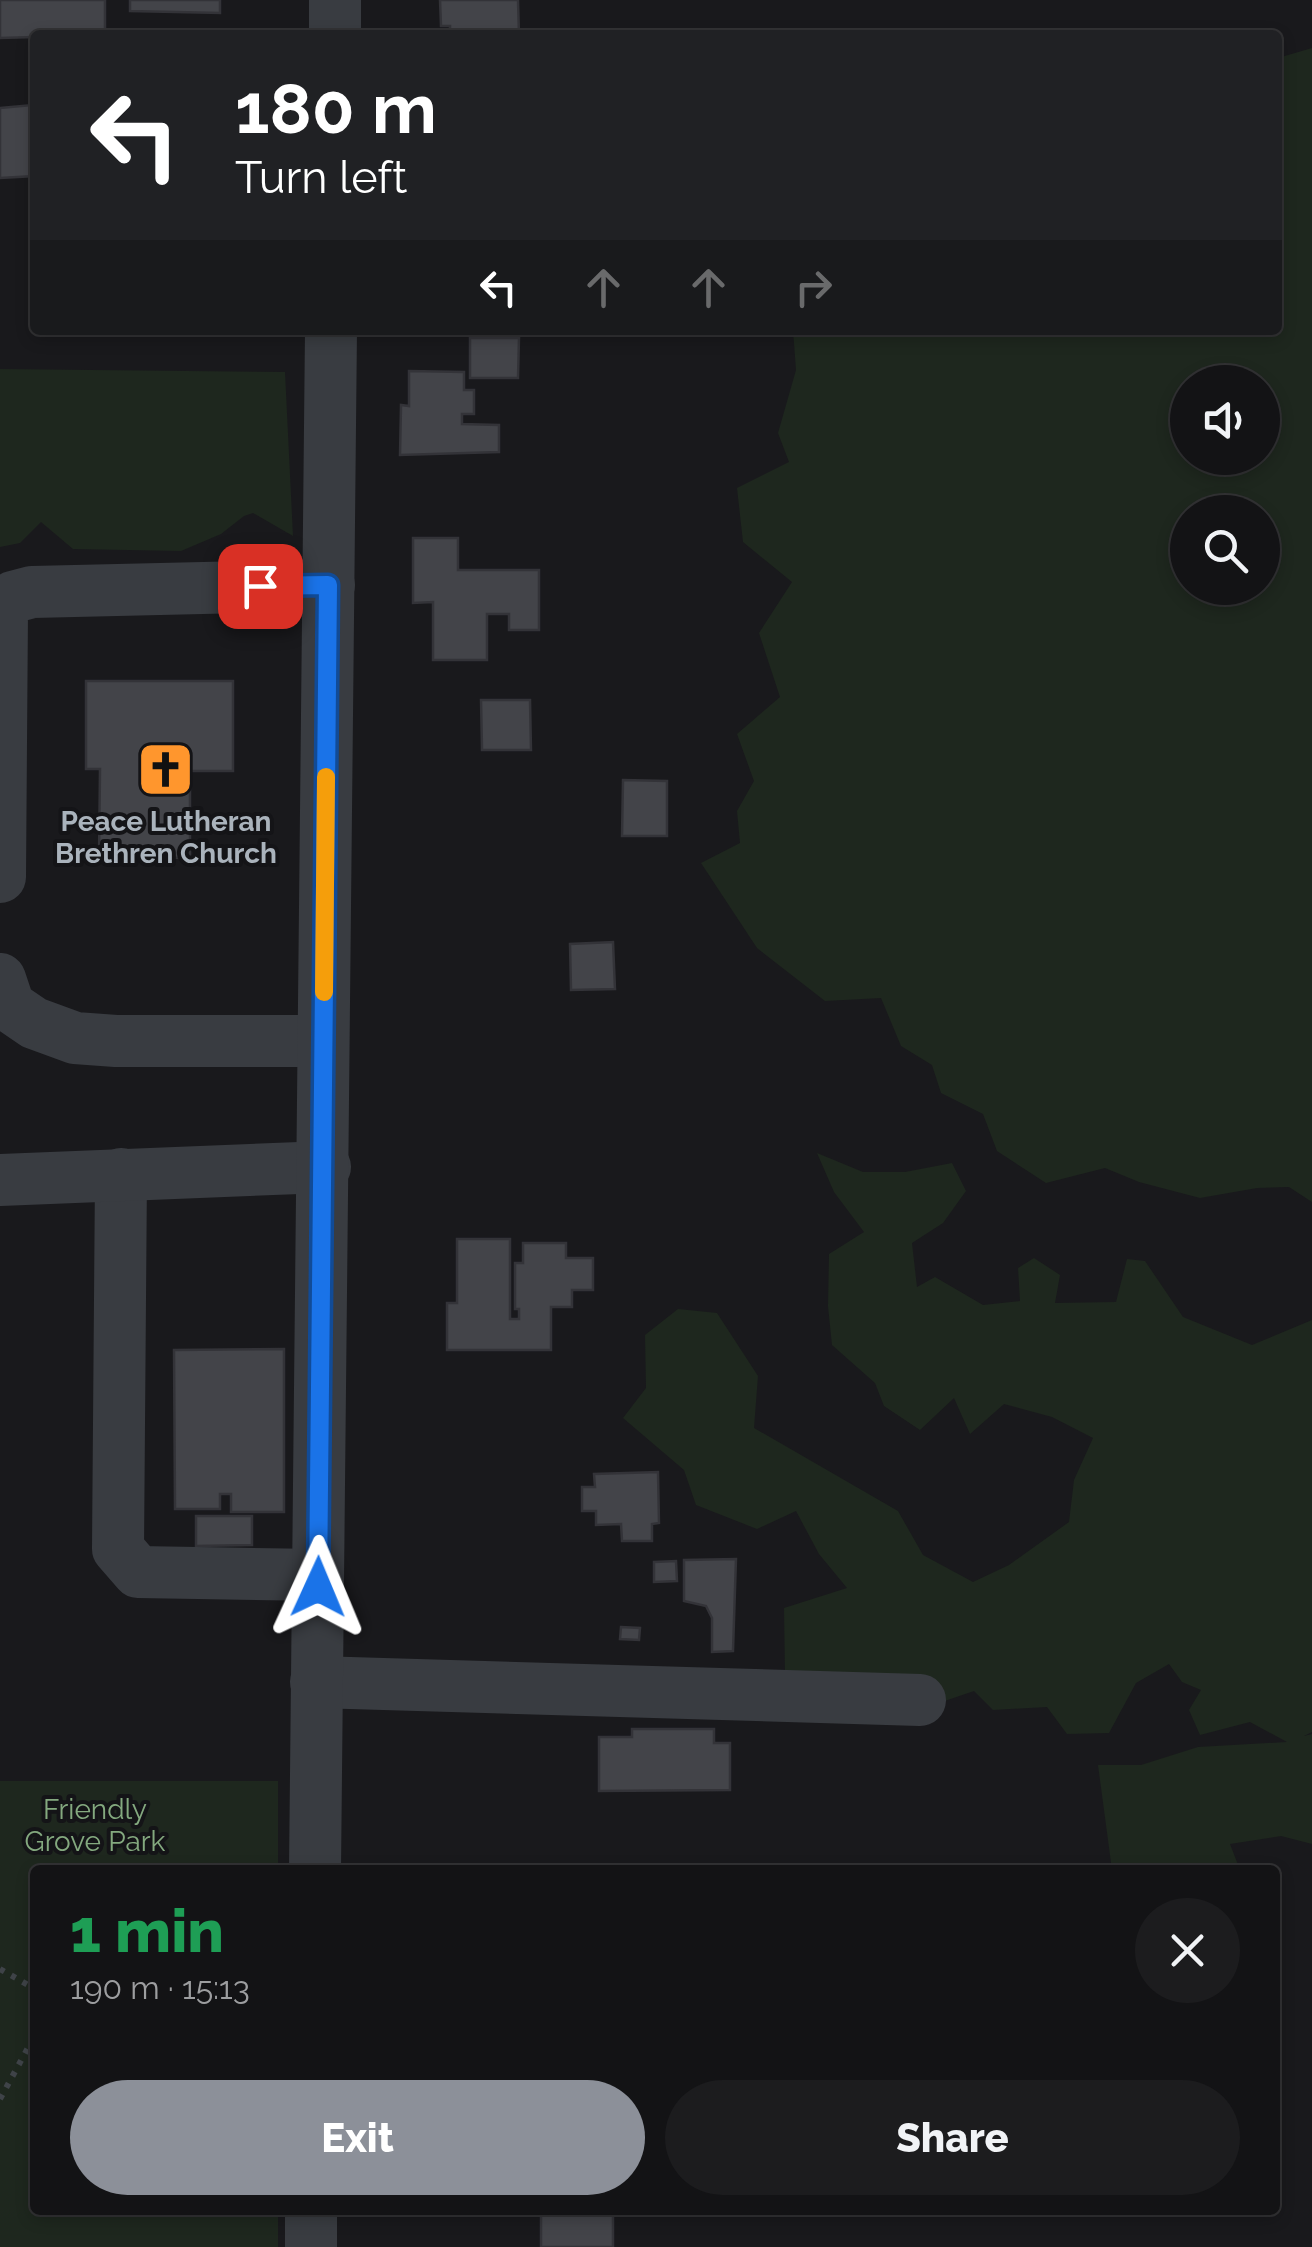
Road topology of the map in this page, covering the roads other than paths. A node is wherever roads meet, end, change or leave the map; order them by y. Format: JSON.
{"nodes":[{"id":1,"x":335,"y":0,"type":"edge"},
{"id":2,"x":335,"y":30,"type":"edge"},
{"id":3,"x":331,"y":335,"type":"edge"},
{"id":4,"x":328,"y":585,"type":"junction"},
{"id":5,"x":0,"y":877,"type":"edge"},
{"id":6,"x":0,"y":980,"type":"edge"},
{"id":7,"x":323,"y":1041,"type":"junction"},
{"id":8,"x":324,"y":1167,"type":"junction"},
{"id":9,"x":121,"y":1174,"type":"junction"},
{"id":10,"x":0,"y":1180,"type":"edge"},
{"id":11,"x":318,"y":1575,"type":"junction"},
{"id":12,"x":316,"y":1682,"type":"junction"},
{"id":13,"x":920,"y":1700,"type":"dead end"},
{"id":14,"x":315,"y":1865,"type":"edge"},
{"id":15,"x":311,"y":2215,"type":"edge"},
{"id":16,"x":312,"y":2247,"type":"edge"}],
"edges":[{"from":1,"to":2,"type":"street"},
{"from":3,"to":4,"type":"street"},
{"from":4,"to":5,"type":"street"},
{"from":4,"to":7,"type":"street"},
{"from":6,"to":7,"type":"street"},
{"from":7,"to":8,"type":"street"},
{"from":8,"to":9,"type":"street"},
{"from":8,"to":11,"type":"street"},
{"from":9,"to":10,"type":"street"},
{"from":9,"to":11,"type":"street"},
{"from":11,"to":12,"type":"street"},
{"from":12,"to":13,"type":"street"},
{"from":12,"to":14,"type":"street"},
{"from":15,"to":16,"type":"street"}]}
